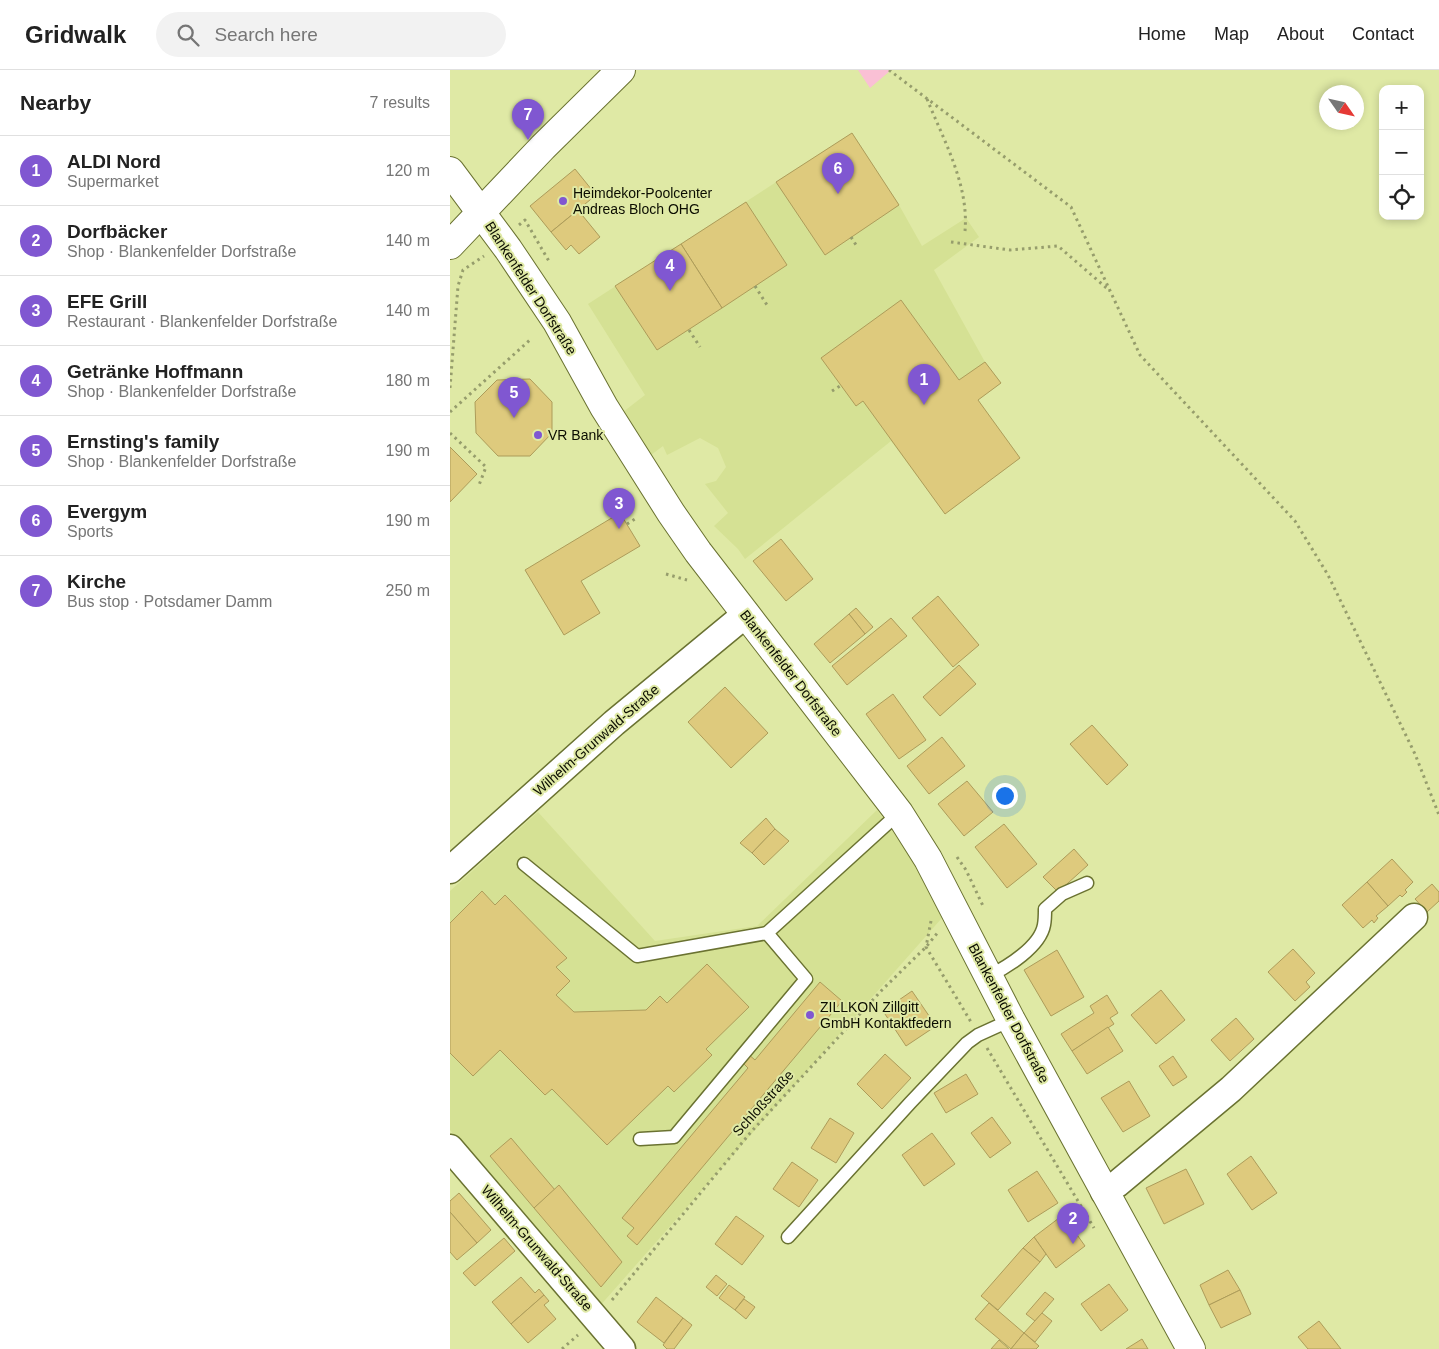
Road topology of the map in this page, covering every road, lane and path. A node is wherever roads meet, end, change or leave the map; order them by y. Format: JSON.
{"nodes":[{"id":1,"x":621,"y":70,"type":"edge"},
{"id":2,"x":889,"y":70,"type":"edge"},
{"id":3,"x":927,"y":98,"type":"junction"},
{"id":4,"x":450,"y":171,"type":"edge"},
{"id":5,"x":482,"y":213,"type":"junction"},
{"id":6,"x":965,"y":231,"type":"dead end"},
{"id":7,"x":851,"y":237,"type":"dead end"},
{"id":8,"x":951,"y":242,"type":"dead end"},
{"id":9,"x":450,"y":246,"type":"edge"},
{"id":10,"x":858,"y":248,"type":"dead end"},
{"id":11,"x":463,"y":270,"type":"dead end"},
{"id":12,"x":755,"y":286,"type":"dead end"},
{"id":13,"x":1112,"y":292,"type":"junction"},
{"id":14,"x":767,"y":305,"type":"dead end"},
{"id":15,"x":689,"y":330,"type":"dead end"},
{"id":16,"x":531,"y":339,"type":"dead end"},
{"id":17,"x":700,"y":347,"type":"dead end"},
{"id":18,"x":840,"y":386,"type":"dead end"},
{"id":19,"x":450,"y":388,"type":"edge"},
{"id":20,"x":832,"y":391,"type":"dead end"},
{"id":21,"x":450,"y":412,"type":"edge"},
{"id":22,"x":450,"y":433,"type":"edge"},
{"id":23,"x":480,"y":486,"type":"dead end"},
{"id":24,"x":635,"y":519,"type":"dead end"},
{"id":25,"x":627,"y":524,"type":"dead end"},
{"id":26,"x":666,"y":574,"type":"dead end"},
{"id":27,"x":695,"y":583,"type":"dead end"},
{"id":28,"x":746,"y":614,"type":"junction"},
{"id":29,"x":898,"y":813,"type":"junction"},
{"id":30,"x":1439,"y":816,"type":"edge"},
{"id":31,"x":524,"y":864,"type":"dead end"},
{"id":32,"x":450,"y":870,"type":"edge"},
{"id":33,"x":1087,"y":883,"type":"dead end"},
{"id":34,"x":944,"y":915,"type":"junction"},
{"id":35,"x":1414,"y":917,"type":"dead end"},
{"id":36,"x":766,"y":933,"type":"junction"},
{"id":37,"x":926,"y":947,"type":"junction"},
{"id":38,"x":989,"y":976,"type":"junction"},
{"id":39,"x":1011,"y":1020,"type":"junction"},
{"id":40,"x":978,"y":1034,"type":"junction"},
{"id":41,"x":640,"y":1139,"type":"dead end"},
{"id":42,"x":450,"y":1148,"type":"edge"},
{"id":43,"x":1104,"y":1192,"type":"junction"},
{"id":44,"x":1096,"y":1232,"type":"dead end"},
{"id":45,"x":788,"y":1237,"type":"dead end"},
{"id":46,"x":597,"y":1318,"type":"junction"},
{"id":47,"x":622,"y":1349,"type":"edge"},
{"id":48,"x":1191,"y":1349,"type":"edge"}],
"edges":[{"from":1,"to":5,"type":"main road"},
{"from":2,"to":3,"type":"path"},
{"from":3,"to":6,"type":"path"},
{"from":3,"to":13,"type":"path"},
{"from":4,"to":5,"type":"main road","name":"Blankenfelder Dorfstraße"},
{"from":5,"to":9,"type":"main road"},
{"from":5,"to":28,"type":"main road","name":"Blankenfelder Dorfstraße"},
{"from":7,"to":10,"type":"path"},
{"from":8,"to":13,"type":"path"},
{"from":11,"to":19,"type":"path"},
{"from":12,"to":14,"type":"path"},
{"from":13,"to":30,"type":"path"},
{"from":15,"to":17,"type":"path"},
{"from":16,"to":21,"type":"path"},
{"from":18,"to":20,"type":"path"},
{"from":22,"to":23,"type":"path"},
{"from":24,"to":25,"type":"path"},
{"from":26,"to":27,"type":"path"},
{"from":28,"to":29,"type":"main road","name":"Blankenfelder Dorfstraße"},
{"from":28,"to":32,"type":"street","name":"Wilhelm-Grunwald-Straße"},
{"from":29,"to":34,"type":"main road","name":"Blankenfelder Dorfstraße"},
{"from":29,"to":36,"type":"lane"},
{"from":31,"to":36,"type":"lane"},
{"from":33,"to":38,"type":"lane"},
{"from":34,"to":37,"type":"path","name":"Schloßstraße"},
{"from":34,"to":37,"type":"path"},
{"from":34,"to":38,"type":"main road","name":"Blankenfelder Dorfstraße"},
{"from":35,"to":43,"type":"street"},
{"from":36,"to":41,"type":"lane"},
{"from":37,"to":40,"type":"path"},
{"from":37,"to":46,"type":"path","name":"Schloßstraße"},
{"from":38,"to":39,"type":"main road","name":"Blankenfelder Dorfstraße"},
{"from":39,"to":40,"type":"lane"},
{"from":39,"to":43,"type":"main road","name":"Blankenfelder Dorfstraße"},
{"from":40,"to":44,"type":"path"},
{"from":40,"to":45,"type":"lane"},
{"from":42,"to":46,"type":"street","name":"Wilhelm-Grunwald-Straße"},
{"from":43,"to":48,"type":"main road","name":"Blankenfelder Dorfstraße"},
{"from":46,"to":47,"type":"street","name":"Wilhelm-Grunwald-Straße"}]}
